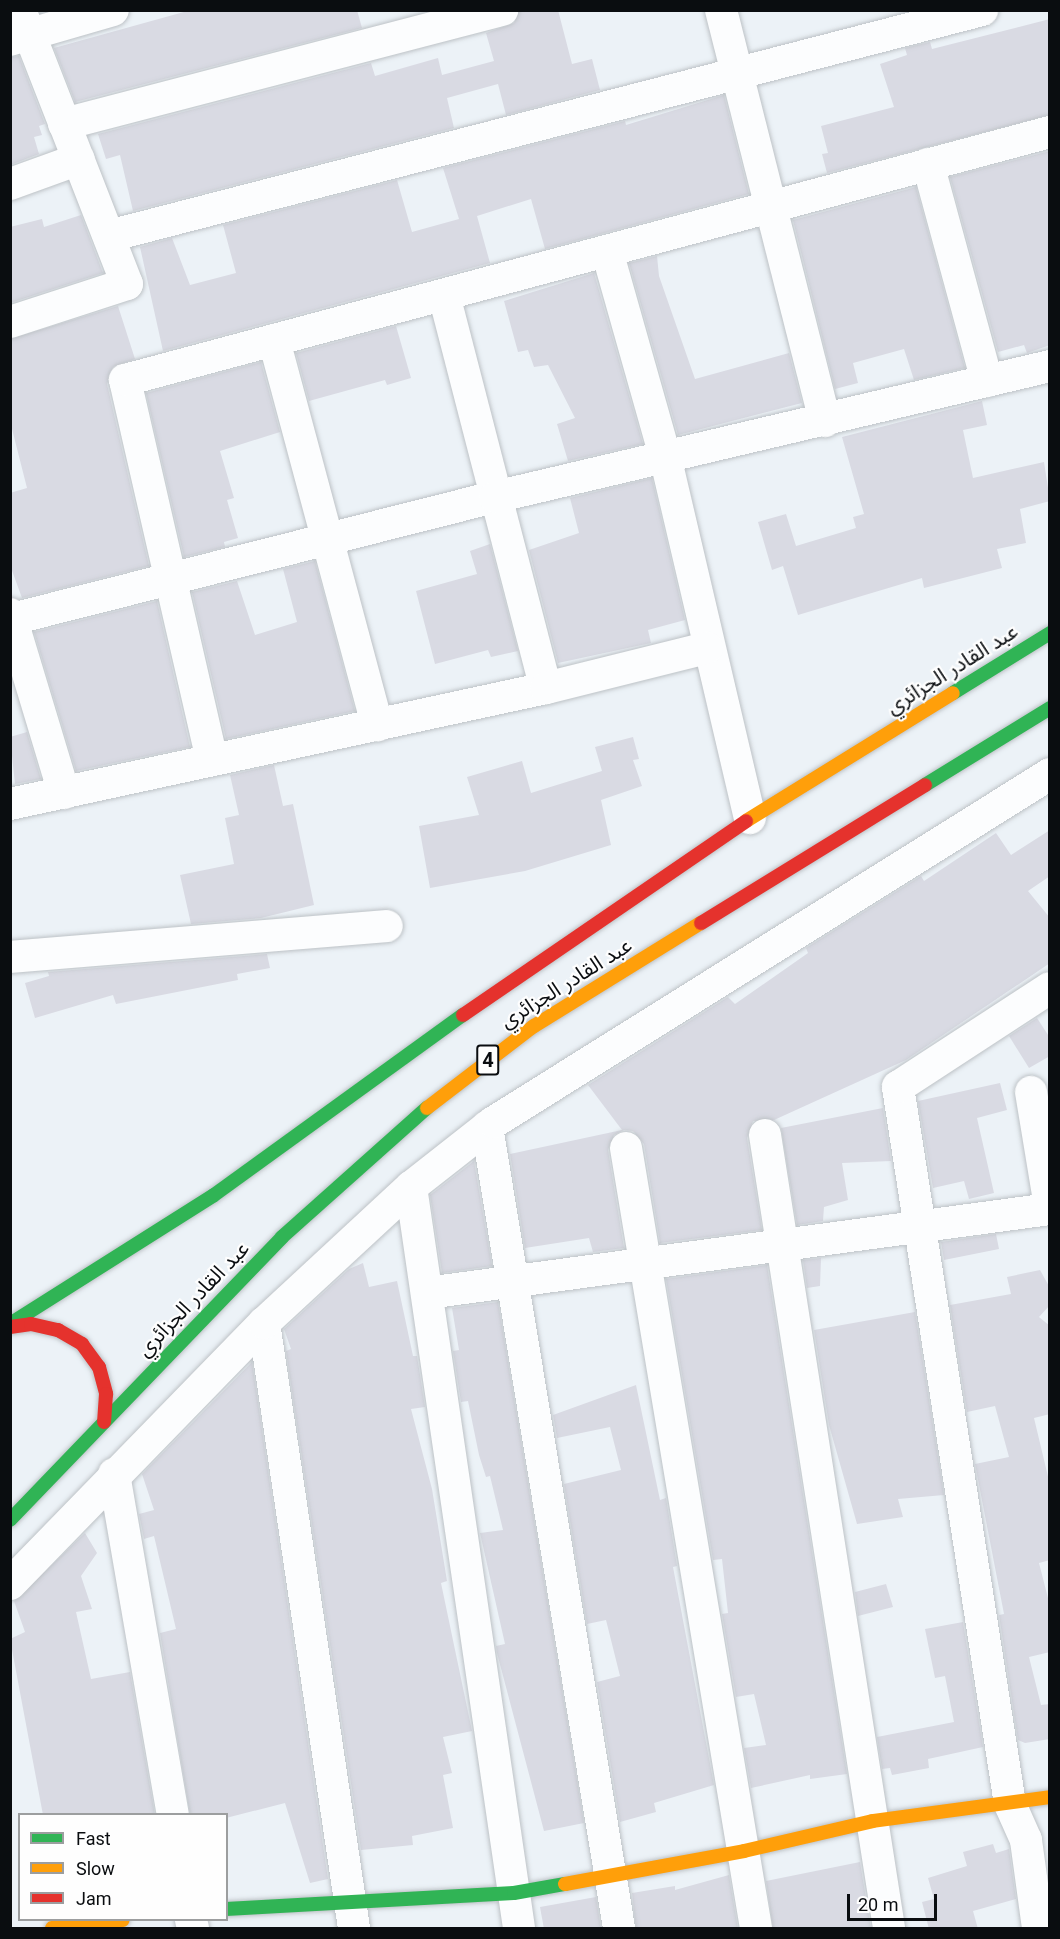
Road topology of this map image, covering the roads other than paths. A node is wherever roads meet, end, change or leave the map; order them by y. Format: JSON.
{"nodes":[{"id":1,"x":113,"y":10,"type":"edge"},
{"id":2,"x":502,"y":10,"type":"edge"},
{"id":3,"x":721,"y":10,"type":"edge"},
{"id":4,"x":982,"y":10,"type":"edge"},
{"id":5,"x":20,"y":28,"type":"edge"},
{"id":6,"x":737,"y":74,"type":"junction"},
{"id":7,"x":64,"y":124,"type":"junction"},
{"id":8,"x":1050,"y":132,"type":"edge"},
{"id":9,"x":79,"y":159,"type":"junction"},
{"id":10,"x":928,"y":165,"type":"junction"},
{"id":11,"x":10,"y":184,"type":"edge"},
{"id":12,"x":771,"y":207,"type":"junction"},
{"id":13,"x":109,"y":236,"type":"junction"},
{"id":14,"x":607,"y":251,"type":"junction"},
{"id":15,"x":444,"y":295,"type":"junction"},
{"id":16,"x":10,"y":322,"type":"edge"},
{"id":17,"x":274,"y":340,"type":"junction"},
{"id":18,"x":1050,"y":366,"type":"edge"},
{"id":19,"x":987,"y":381,"type":"junction"},
{"id":20,"x":825,"y":420,"type":"junction"},
{"id":21,"x":665,"y":456,"type":"junction"},
{"id":22,"x":495,"y":497,"type":"junction"},
{"id":23,"x":329,"y":542,"type":"junction"},
{"id":24,"x":170,"y":580,"type":"junction"},
{"id":25,"x":12,"y":626,"type":"edge"},
{"id":26,"x":1050,"y":633,"type":"edge"},
{"id":27,"x":707,"y":648,"type":"junction"},
{"id":28,"x":546,"y":688,"type":"junction"},
{"id":29,"x":1050,"y":708,"type":"edge"},
{"id":30,"x":377,"y":725,"type":"junction"},
{"id":31,"x":212,"y":760,"type":"junction"},
{"id":32,"x":1050,"y":774,"type":"edge"},
{"id":33,"x":64,"y":793,"type":"junction"},
{"id":34,"x":10,"y":804,"type":"edge"},
{"id":35,"x":750,"y":818,"type":"junction"},
{"id":36,"x":387,"y":926,"type":"dead end"},
{"id":37,"x":10,"y":957,"type":"edge"},
{"id":38,"x":1050,"y":988,"type":"edge"},
{"id":39,"x":1031,"y":1092,"type":"dead end"},
{"id":40,"x":487,"y":1127,"type":"junction"},
{"id":41,"x":765,"y":1135,"type":"dead end"},
{"id":42,"x":626,"y":1148,"type":"dead end"},
{"id":43,"x":411,"y":1187,"type":"junction"},
{"id":44,"x":1050,"y":1208,"type":"edge"},
{"id":45,"x":919,"y":1227,"type":"junction"},
{"id":46,"x":782,"y":1245,"type":"junction"},
{"id":47,"x":645,"y":1264,"type":"junction"},
{"id":48,"x":511,"y":1284,"type":"junction"},
{"id":49,"x":426,"y":1293,"type":"junction"},
{"id":50,"x":264,"y":1323,"type":"junction"},
{"id":51,"x":10,"y":1326,"type":"edge"},
{"id":52,"x":104,"y":1422,"type":"junction"},
{"id":53,"x":114,"y":1474,"type":"junction"},
{"id":54,"x":10,"y":1520,"type":"edge"},
{"id":55,"x":10,"y":1584,"type":"edge"},
{"id":56,"x":1050,"y":1797,"type":"edge"},
{"id":57,"x":1010,"y":1804,"type":"junction"},
{"id":58,"x":173,"y":1813,"type":"edge"},
{"id":59,"x":873,"y":1821,"type":"junction"},
{"id":60,"x":744,"y":1851,"type":"junction"},
{"id":61,"x":612,"y":1877,"type":"junction"},
{"id":62,"x":513,"y":1893,"type":"junction"},
{"id":63,"x":228,"y":1909,"type":"edge"},
{"id":64,"x":351,"y":1915,"type":"edge"},
{"id":65,"x":115,"y":1921,"type":"edge"},
{"id":66,"x":52,"y":1929,"type":"edge"},
{"id":67,"x":519,"y":1929,"type":"edge"},
{"id":68,"x":619,"y":1929,"type":"edge"},
{"id":69,"x":756,"y":1929,"type":"edge"},
{"id":70,"x":889,"y":1929,"type":"edge"},
{"id":71,"x":1038,"y":1929,"type":"edge"}],
"edges":[{"from":1,"to":5,"type":"street"},
{"from":2,"to":7,"type":"street"},
{"from":3,"to":6,"type":"street"},
{"from":4,"to":6,"type":"street"},
{"from":5,"to":7,"type":"street"},
{"from":6,"to":12,"type":"street"},
{"from":6,"to":13,"type":"street"},
{"from":7,"to":9,"type":"street"},
{"from":8,"to":10,"type":"street"},
{"from":9,"to":11,"type":"street"},
{"from":9,"to":13,"type":"street"},
{"from":10,"to":12,"type":"street"},
{"from":10,"to":19,"type":"street"},
{"from":12,"to":14,"type":"street"},
{"from":12,"to":20,"type":"street"},
{"from":13,"to":16,"type":"street"},
{"from":14,"to":15,"type":"street"},
{"from":14,"to":21,"type":"street"},
{"from":15,"to":17,"type":"street"},
{"from":15,"to":22,"type":"street"},
{"from":17,"to":23,"type":"street"},
{"from":17,"to":24,"type":"street"},
{"from":18,"to":19,"type":"street"},
{"from":19,"to":20,"type":"street"},
{"from":20,"to":21,"type":"street"},
{"from":21,"to":22,"type":"street"},
{"from":21,"to":27,"type":"street"},
{"from":22,"to":23,"type":"street"},
{"from":22,"to":28,"type":"street"},
{"from":23,"to":24,"type":"street"},
{"from":23,"to":30,"type":"street"},
{"from":24,"to":25,"type":"street"},
{"from":24,"to":31,"type":"street"},
{"from":25,"to":33,"type":"street"},
{"from":26,"to":35,"type":"main road","name":"عبد القادر الجزائري","number":"4"},
{"from":27,"to":28,"type":"street"},
{"from":27,"to":35,"type":"street"},
{"from":28,"to":30,"type":"street"},
{"from":29,"to":52,"type":"main road","name":"عبد القادر الجزائري","number":"4"},
{"from":30,"to":31,"type":"street"},
{"from":31,"to":33,"type":"street"},
{"from":32,"to":40,"type":"street"},
{"from":33,"to":34,"type":"street"},
{"from":35,"to":51,"type":"main road","name":"عبد القادر الجزائري","number":"4"},
{"from":36,"to":37,"type":"street"},
{"from":38,"to":45,"type":"street"},
{"from":39,"to":44,"type":"street"},
{"from":40,"to":43,"type":"street"},
{"from":40,"to":48,"type":"street"},
{"from":41,"to":46,"type":"street"},
{"from":42,"to":47,"type":"street"},
{"from":43,"to":49,"type":"street"},
{"from":43,"to":50,"type":"street"},
{"from":44,"to":45,"type":"street"},
{"from":45,"to":46,"type":"street"},
{"from":45,"to":57,"type":"street"},
{"from":46,"to":47,"type":"street"},
{"from":46,"to":59,"type":"street"},
{"from":47,"to":48,"type":"street"},
{"from":47,"to":60,"type":"street"},
{"from":48,"to":49,"type":"street"},
{"from":48,"to":61,"type":"street"},
{"from":49,"to":62,"type":"street"},
{"from":50,"to":53,"type":"street"},
{"from":50,"to":64,"type":"street"},
{"from":51,"to":52,"type":"main road"},
{"from":52,"to":54,"type":"main road","name":"عبد القادر الجزائري","number":"4"},
{"from":53,"to":55,"type":"street"},
{"from":53,"to":58,"type":"street"},
{"from":56,"to":57,"type":"main road"},
{"from":57,"to":59,"type":"main road"},
{"from":57,"to":71,"type":"street"},
{"from":59,"to":60,"type":"main road"},
{"from":59,"to":70,"type":"street"},
{"from":60,"to":61,"type":"main road"},
{"from":60,"to":69,"type":"street"},
{"from":61,"to":62,"type":"main road"},
{"from":61,"to":68,"type":"street"},
{"from":62,"to":64,"type":"main road"},
{"from":62,"to":67,"type":"street"},
{"from":63,"to":64,"type":"main road"},
{"from":65,"to":66,"type":"main road"}]}
